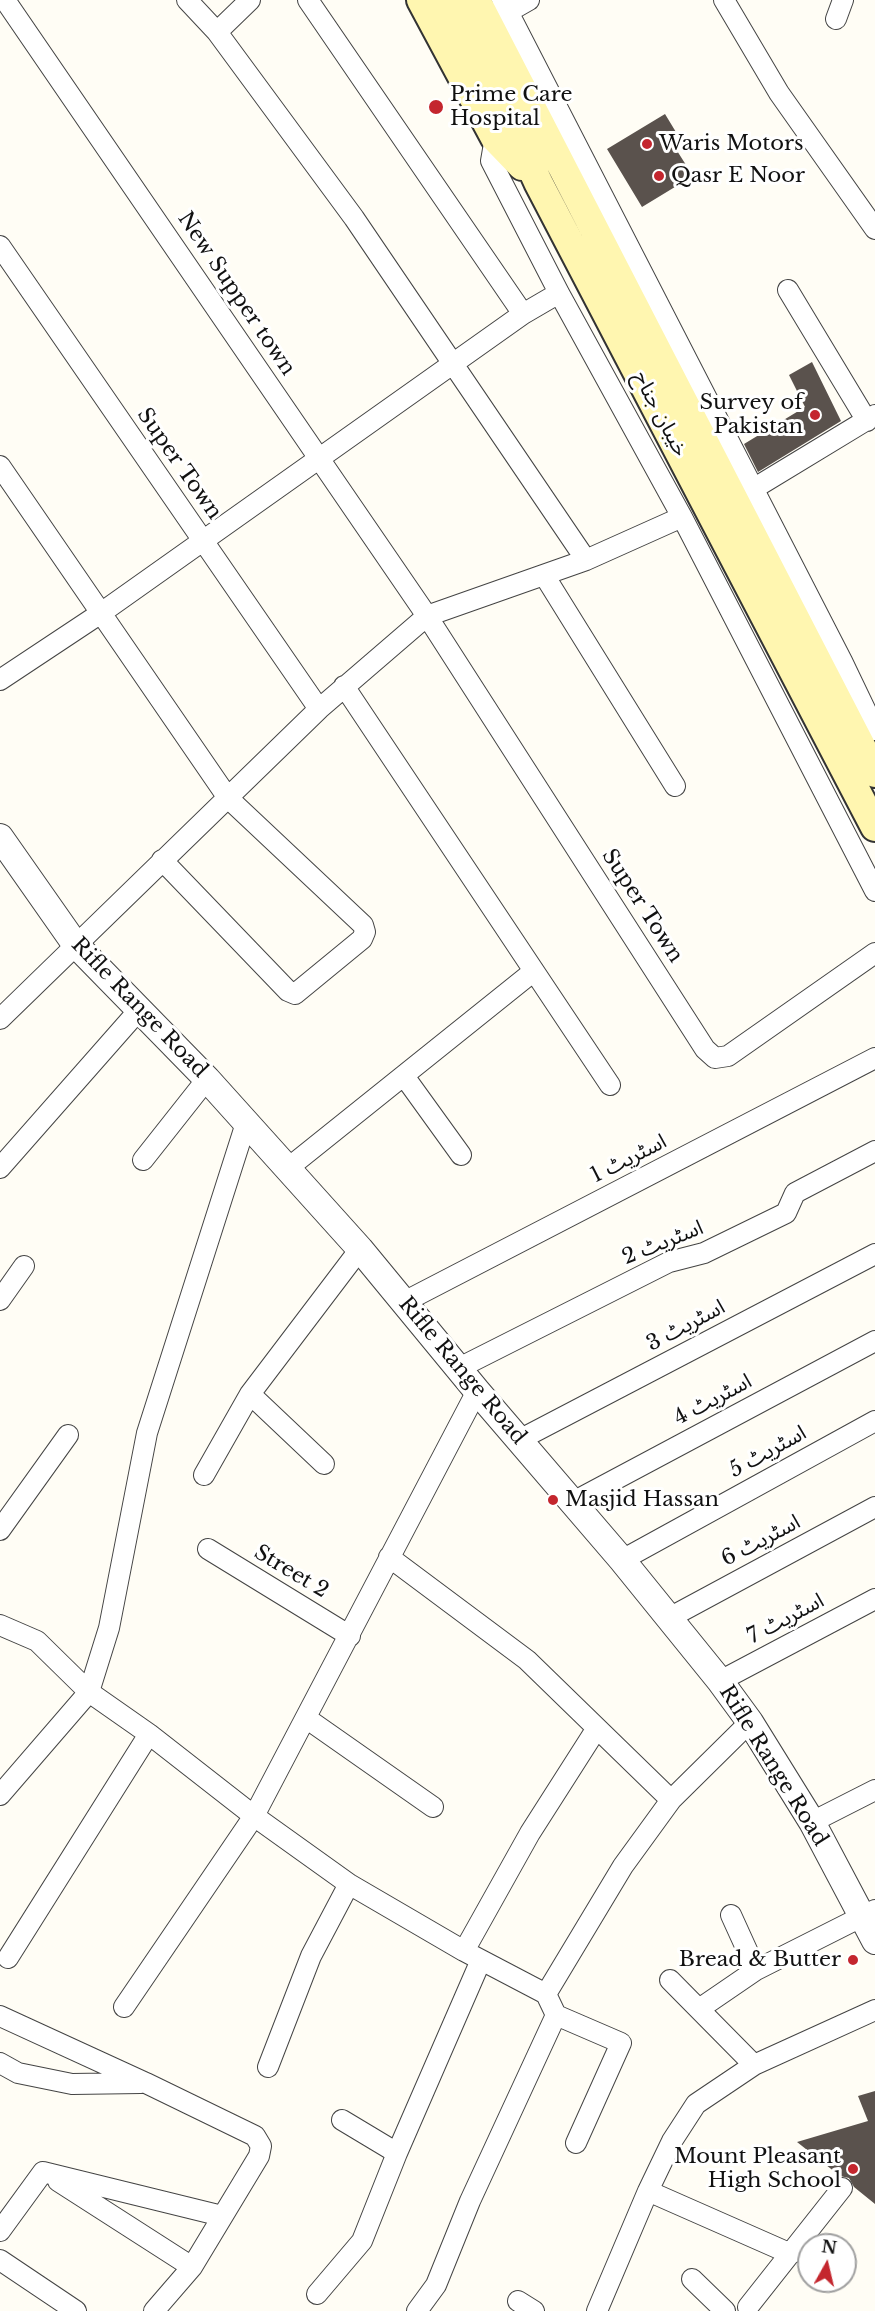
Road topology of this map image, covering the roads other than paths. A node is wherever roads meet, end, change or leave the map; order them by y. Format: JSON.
{"nodes":[{"id":1,"x":6,"y":0,"type":"edge"},
{"id":2,"x":187,"y":0,"type":"edge"},
{"id":3,"x":250,"y":0,"type":"edge"},
{"id":4,"x":308,"y":0,"type":"edge"},
{"id":5,"x":421,"y":0,"type":"edge"},
{"id":6,"x":447,"y":0,"type":"edge"},
{"id":7,"x":476,"y":0,"type":"edge"},
{"id":8,"x":529,"y":0,"type":"edge"},
{"id":9,"x":724,"y":0,"type":"edge"},
{"id":10,"x":843,"y":0,"type":"edge"},
{"id":11,"x":505,"y":6,"type":"edge"},
{"id":12,"x":836,"y":19,"type":"dead end"},
{"id":13,"x":217,"y":32,"type":"junction"},
{"id":14,"x":502,"y":127,"type":"junction"},
{"id":15,"x":875,"y":229,"type":"edge"},
{"id":16,"x":0,"y":246,"type":"edge"},
{"id":17,"x":788,"y":290,"type":"dead end"},
{"id":18,"x":559,"y":293,"type":"junction"},
{"id":19,"x":523,"y":314,"type":"junction"},
{"id":20,"x":453,"y":363,"type":"junction"},
{"id":21,"x":871,"y":418,"type":"edge"},
{"id":22,"x":319,"y":458,"type":"junction"},
{"id":23,"x":0,"y":466,"type":"edge"},
{"id":24,"x":753,"y":489,"type":"junction"},
{"id":25,"x":681,"y":517,"type":"junction"},
{"id":26,"x":204,"y":542,"type":"junction"},
{"id":27,"x":586,"y":560,"type":"junction"},
{"id":28,"x":544,"y":575,"type":"junction"},
{"id":29,"x":101,"y":614,"type":"junction"},
{"id":30,"x":427,"y":616,"type":"junction"},
{"id":31,"x":0,"y":680,"type":"edge"},
{"id":32,"x":344,"y":686,"type":"junction"},
{"id":33,"x":319,"y":709,"type":"junction"},
{"id":34,"x":875,"y":729,"type":"edge"},
{"id":35,"x":875,"y":773,"type":"edge"},
{"id":36,"x":675,"y":786,"type":"dead end"},
{"id":37,"x":228,"y":798,"type":"junction"},
{"id":38,"x":875,"y":827,"type":"edge"},
{"id":39,"x":4,"y":852,"type":"edge"},
{"id":40,"x":162,"y":860,"type":"junction"},
{"id":41,"x":875,"y":891,"type":"edge"},
{"id":42,"x":75,"y":944,"type":"junction"},
{"id":43,"x":875,"y":953,"type":"edge"},
{"id":44,"x":534,"y":971,"type":"junction"},
{"id":45,"x":139,"y":1011,"type":"junction"},
{"id":46,"x":0,"y":1019,"type":"edge"},
{"id":47,"x":875,"y":1058,"type":"edge"},
{"id":48,"x":404,"y":1076,"type":"junction"},
{"id":49,"x":207,"y":1079,"type":"junction"},
{"id":50,"x":610,"y":1085,"type":"dead end"},
{"id":51,"x":246,"y":1123,"type":"junction"},
{"id":52,"x":875,"y":1150,"type":"edge"},
{"id":53,"x":461,"y":1155,"type":"dead end"},
{"id":54,"x":143,"y":1160,"type":"dead end"},
{"id":55,"x":0,"y":1168,"type":"edge"},
{"id":56,"x":287,"y":1169,"type":"junction"},
{"id":57,"x":360,"y":1249,"type":"junction"},
{"id":58,"x":875,"y":1254,"type":"edge"},
{"id":59,"x":24,"y":1266,"type":"dead end"},
{"id":60,"x":0,"y":1300,"type":"edge"},
{"id":61,"x":404,"y":1302,"type":"junction"},
{"id":62,"x":875,"y":1341,"type":"edge"},
{"id":63,"x":459,"y":1368,"type":"junction"},
{"id":64,"x":477,"y":1391,"type":"junction"},
{"id":65,"x":250,"y":1394,"type":"junction"},
{"id":66,"x":875,"y":1421,"type":"edge"},
{"id":67,"x":68,"y":1435,"type":"dead end"},
{"id":68,"x":519,"y":1440,"type":"junction"},
{"id":69,"x":324,"y":1464,"type":"dead end"},
{"id":70,"x":204,"y":1475,"type":"dead end"},
{"id":71,"x":573,"y":1502,"type":"junction"},
{"id":72,"x":875,"y":1507,"type":"edge"},
{"id":73,"x":0,"y":1530,"type":"edge"},
{"id":74,"x":208,"y":1549,"type":"dead end"},
{"id":75,"x":390,"y":1557,"type":"junction"},
{"id":76,"x":622,"y":1560,"type":"junction"},
{"id":77,"x":875,"y":1599,"type":"edge"},
{"id":78,"x":669,"y":1618,"type":"junction"},
{"id":79,"x":0,"y":1625,"type":"edge"},
{"id":80,"x":350,"y":1636,"type":"junction"},
{"id":81,"x":720,"y":1681,"type":"junction"},
{"id":82,"x":89,"y":1692,"type":"junction"},
{"id":83,"x":306,"y":1718,"type":"junction"},
{"id":84,"x":750,"y":1722,"type":"junction"},
{"id":85,"x":597,"y":1728,"type":"junction"},
{"id":86,"x":149,"y":1734,"type":"junction"},
{"id":87,"x":875,"y":1790,"type":"edge"},
{"id":88,"x":0,"y":1795,"type":"edge"},
{"id":89,"x":671,"y":1800,"type":"junction"},
{"id":90,"x":433,"y":1807,"type":"dead end"},
{"id":91,"x":254,"y":1816,"type":"junction"},
{"id":92,"x":812,"y":1822,"type":"junction"},
{"id":93,"x":349,"y":1884,"type":"junction"},
{"id":94,"x":869,"y":1913,"type":"edge"},
{"id":95,"x":731,"y":1915,"type":"dead end"},
{"id":96,"x":875,"y":1941,"type":"edge"},
{"id":97,"x":464,"y":1950,"type":"junction"},
{"id":98,"x":8,"y":1958,"type":"dead end"},
{"id":99,"x":481,"y":1960,"type":"junction"},
{"id":100,"x":756,"y":1970,"type":"junction"},
{"id":101,"x":670,"y":1980,"type":"dead end"},
{"id":102,"x":546,"y":1994,"type":"junction"},
{"id":103,"x":124,"y":2007,"type":"dead end"},
{"id":104,"x":699,"y":2009,"type":"junction"},
{"id":105,"x":875,"y":2010,"type":"edge"},
{"id":106,"x":556,"y":2014,"type":"junction"},
{"id":107,"x":0,"y":2016,"type":"edge"},
{"id":108,"x":0,"y":2063,"type":"edge"},
{"id":109,"x":754,"y":2065,"type":"junction"},
{"id":110,"x":268,"y":2067,"type":"dead end"},
{"id":111,"x":146,"y":2083,"type":"junction"},
{"id":112,"x":342,"y":2120,"type":"dead end"},
{"id":113,"x":576,"y":2143,"type":"dead end"},
{"id":114,"x":396,"y":2153,"type":"junction"},
{"id":115,"x":43,"y":2172,"type":"junction"},
{"id":116,"x":842,"y":2188,"type":"dead end"},
{"id":117,"x":648,"y":2191,"type":"junction"},
{"id":118,"x":222,"y":2216,"type":"junction"},
{"id":119,"x":0,"y":2231,"type":"edge"},
{"id":120,"x":791,"y":2254,"type":"junction"},
{"id":121,"x":0,"y":2260,"type":"edge"},
{"id":122,"x":192,"y":2267,"type":"junction"},
{"id":123,"x":692,"y":2279,"type":"dead end"},
{"id":124,"x":316,"y":2294,"type":"dead end"},
{"id":125,"x":748,"y":2307,"type":"dead end"},
{"id":126,"x":76,"y":2311,"type":"edge"},
{"id":127,"x":154,"y":2311,"type":"edge"},
{"id":128,"x":417,"y":2311,"type":"edge"},
{"id":129,"x":597,"y":2311,"type":"edge"},
{"id":130,"x":725,"y":2311,"type":"edge"}],
"edges":[{"from":1,"to":22,"type":"street","name":"New Supper town"},
{"from":2,"to":13,"type":"street"},
{"from":3,"to":13,"type":"street"},
{"from":4,"to":19,"type":"street"},
{"from":5,"to":14,"type":"main road"},
{"from":6,"to":14,"type":"main road"},
{"from":7,"to":35,"type":"main road","name":"خیبان جناح"},
{"from":8,"to":11,"type":"street"},
{"from":9,"to":15,"type":"street"},
{"from":10,"to":12,"type":"street"},
{"from":11,"to":24,"type":"street"},
{"from":13,"to":20,"type":"street"},
{"from":14,"to":18,"type":"street"},
{"from":14,"to":38,"type":"main road","name":"خیبان جناح"},
{"from":16,"to":26,"type":"street","name":"Super Town"},
{"from":17,"to":21,"type":"street"},
{"from":18,"to":19,"type":"street"},
{"from":18,"to":25,"type":"street"},
{"from":19,"to":20,"type":"street"},
{"from":20,"to":22,"type":"street"},
{"from":20,"to":27,"type":"street"},
{"from":21,"to":24,"type":"street"},
{"from":22,"to":26,"type":"street"},
{"from":22,"to":30,"type":"street","name":"New Supper town"},
{"from":23,"to":29,"type":"street"},
{"from":24,"to":34,"type":"street"},
{"from":25,"to":27,"type":"street"},
{"from":25,"to":41,"type":"street"},
{"from":26,"to":29,"type":"street"},
{"from":26,"to":33,"type":"street","name":"Super Town"},
{"from":27,"to":28,"type":"street"},
{"from":28,"to":30,"type":"street"},
{"from":28,"to":36,"type":"street"},
{"from":29,"to":31,"type":"street"},
{"from":29,"to":37,"type":"street"},
{"from":30,"to":32,"type":"street"},
{"from":30,"to":43,"type":"street","name":"Super Town"},
{"from":32,"to":33,"type":"street"},
{"from":32,"to":44,"type":"street"},
{"from":33,"to":37,"type":"street"},
{"from":37,"to":40,"type":"street"},
{"from":37,"to":40,"type":"street"},
{"from":39,"to":42,"type":"street","name":"Rifle Range Road"},
{"from":40,"to":42,"type":"street"},
{"from":42,"to":45,"type":"street","name":"Rifle Range Road"},
{"from":42,"to":46,"type":"street"},
{"from":44,"to":48,"type":"street"},
{"from":44,"to":50,"type":"street"},
{"from":45,"to":49,"type":"street","name":"Rifle Range Road"},
{"from":45,"to":55,"type":"street"},
{"from":47,"to":61,"type":"street","name":"اسٹریٹ 1"},
{"from":48,"to":53,"type":"street"},
{"from":48,"to":56,"type":"street"},
{"from":49,"to":51,"type":"street","name":"Rifle Range Road"},
{"from":49,"to":54,"type":"street"},
{"from":51,"to":56,"type":"street","name":"Rifle Range Road"},
{"from":51,"to":82,"type":"street"},
{"from":52,"to":63,"type":"street","name":"اسٹریٹ 2"},
{"from":56,"to":57,"type":"street","name":"Rifle Range Road"},
{"from":57,"to":61,"type":"street","name":"Rifle Range Road"},
{"from":57,"to":65,"type":"street"},
{"from":58,"to":68,"type":"street","name":"اسٹریٹ 3"},
{"from":59,"to":60,"type":"street"},
{"from":61,"to":63,"type":"street","name":"Rifle Range Road"},
{"from":62,"to":71,"type":"street","name":"اسٹریٹ 4"},
{"from":63,"to":64,"type":"street","name":"Rifle Range Road"},
{"from":64,"to":68,"type":"street","name":"Rifle Range Road"},
{"from":64,"to":75,"type":"street"},
{"from":65,"to":69,"type":"street"},
{"from":65,"to":70,"type":"street"},
{"from":66,"to":76,"type":"street","name":"اسٹریٹ 5"},
{"from":67,"to":73,"type":"street"},
{"from":68,"to":71,"type":"street","name":"Rifle Range Road"},
{"from":71,"to":76,"type":"street","name":"Rifle Range Road"},
{"from":72,"to":78,"type":"street","name":"اسٹریٹ 6"},
{"from":74,"to":80,"type":"street","name":"Street 2"},
{"from":75,"to":80,"type":"street"},
{"from":75,"to":85,"type":"street"},
{"from":76,"to":78,"type":"street","name":"Rifle Range Road"},
{"from":77,"to":81,"type":"street","name":"اسٹریٹ 7"},
{"from":78,"to":81,"type":"street","name":"Rifle Range Road"},
{"from":79,"to":82,"type":"street"},
{"from":80,"to":83,"type":"street"},
{"from":81,"to":84,"type":"street","name":"Rifle Range Road"},
{"from":82,"to":86,"type":"street"},
{"from":82,"to":88,"type":"street"},
{"from":83,"to":90,"type":"street"},
{"from":83,"to":91,"type":"street"},
{"from":84,"to":89,"type":"street"},
{"from":84,"to":92,"type":"street","name":"Rifle Range Road"},
{"from":85,"to":89,"type":"street"},
{"from":85,"to":97,"type":"street"},
{"from":86,"to":91,"type":"street"},
{"from":86,"to":98,"type":"street"},
{"from":87,"to":92,"type":"street"},
{"from":89,"to":102,"type":"street"},
{"from":91,"to":93,"type":"street"},
{"from":91,"to":103,"type":"street"},
{"from":92,"to":94,"type":"street","name":"Rifle Range Road"},
{"from":93,"to":97,"type":"street"},
{"from":93,"to":110,"type":"street"},
{"from":94,"to":96,"type":"street","name":"Rifle Range Road"},
{"from":94,"to":100,"type":"street"},
{"from":95,"to":100,"type":"street"},
{"from":97,"to":99,"type":"street"},
{"from":99,"to":102,"type":"street"},
{"from":99,"to":114,"type":"street"},
{"from":100,"to":104,"type":"street"},
{"from":101,"to":104,"type":"street"},
{"from":102,"to":106,"type":"street"},
{"from":104,"to":109,"type":"street"},
{"from":105,"to":109,"type":"street"},
{"from":106,"to":113,"type":"street"},
{"from":106,"to":128,"type":"street"},
{"from":107,"to":111,"type":"street"},
{"from":108,"to":111,"type":"street"},
{"from":109,"to":117,"type":"street"},
{"from":111,"to":118,"type":"street"},
{"from":112,"to":114,"type":"street"},
{"from":114,"to":124,"type":"street"},
{"from":115,"to":118,"type":"street"},
{"from":115,"to":119,"type":"street"},
{"from":115,"to":122,"type":"street"},
{"from":116,"to":120,"type":"street"},
{"from":117,"to":120,"type":"street"},
{"from":117,"to":129,"type":"street"},
{"from":118,"to":122,"type":"street"},
{"from":120,"to":125,"type":"street"},
{"from":121,"to":126,"type":"street"},
{"from":122,"to":127,"type":"street"},
{"from":123,"to":130,"type":"street"}]}
